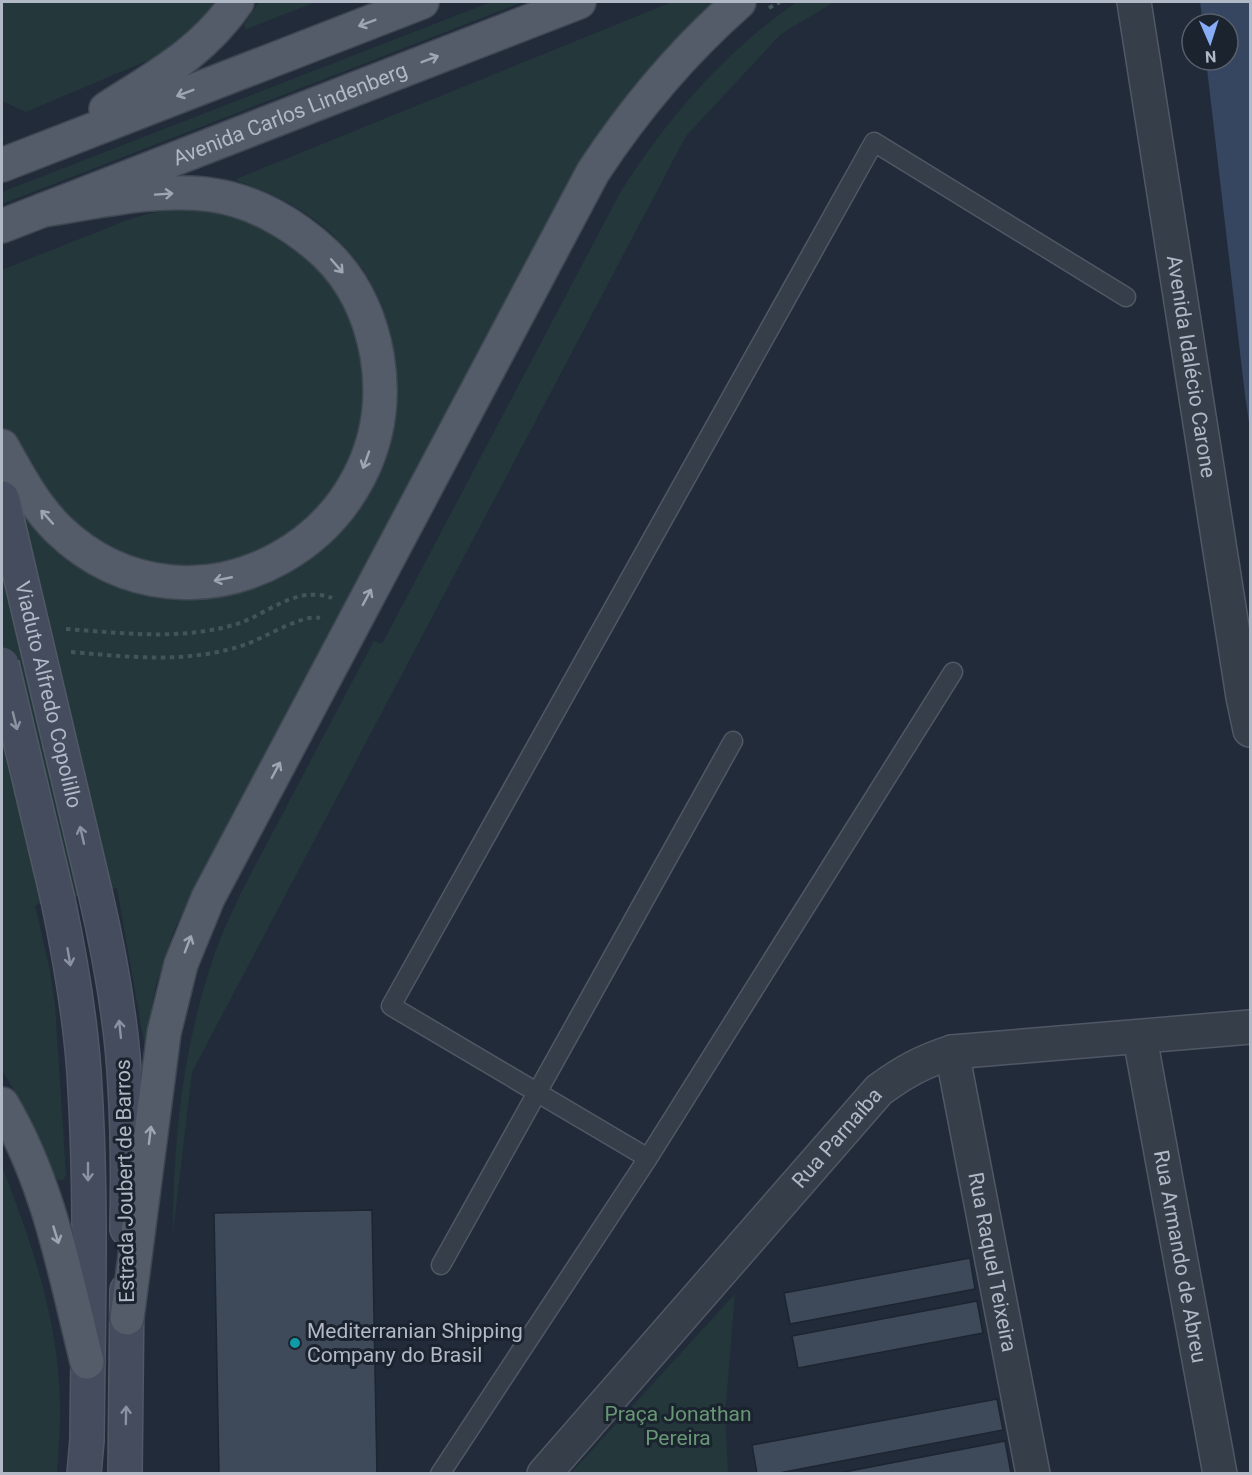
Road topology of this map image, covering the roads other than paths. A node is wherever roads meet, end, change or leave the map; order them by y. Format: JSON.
{"nodes":[{"id":1,"x":237,"y":2,"type":"edge"},
{"id":2,"x":422,"y":2,"type":"edge"},
{"id":3,"x":579,"y":2,"type":"edge"},
{"id":4,"x":739,"y":2,"type":"edge"},
{"id":5,"x":1134,"y":2,"type":"edge"},
{"id":6,"x":52,"y":145,"type":"junction"},
{"id":7,"x":2,"y":165,"type":"edge"},
{"id":8,"x":43,"y":210,"type":"junction"},
{"id":9,"x":2,"y":226,"type":"edge"},
{"id":10,"x":1126,"y":297,"type":"dead end"},
{"id":11,"x":2,"y":446,"type":"edge"},
{"id":12,"x":2,"y":498,"type":"edge"},
{"id":13,"x":2,"y":664,"type":"edge"},
{"id":14,"x":953,"y":672,"type":"dead end"},
{"id":15,"x":1251,"y":730,"type":"edge"},
{"id":16,"x":733,"y":741,"type":"dead end"},
{"id":17,"x":95,"y":892,"type":"joint"},
{"id":18,"x":58,"y":900,"type":"joint"},
{"id":19,"x":1251,"y":1027,"type":"edge"},
{"id":20,"x":1140,"y":1038,"type":"junction"},
{"id":21,"x":952,"y":1052,"type":"junction"},
{"id":22,"x":536,"y":1092,"type":"junction"},
{"id":23,"x":2,"y":1104,"type":"edge"},
{"id":24,"x":648,"y":1158,"type":"junction"},
{"id":25,"x":441,"y":1265,"type":"dead end"},
{"id":26,"x":127,"y":1318,"type":"junction"},
{"id":27,"x":87,"y":1362,"type":"junction"},
{"id":28,"x":440,"y":1471,"type":"edge"},
{"id":29,"x":84,"y":1473,"type":"edge"},
{"id":30,"x":125,"y":1473,"type":"edge"},
{"id":31,"x":544,"y":1473,"type":"edge"},
{"id":32,"x":1033,"y":1473,"type":"edge"},
{"id":33,"x":1220,"y":1473,"type":"edge"}],
"edges":[{"from":1,"to":6,"type":"main road"},
{"from":2,"to":6,"type":"main road","one_way":true},
{"from":8,"to":3,"type":"main road","name":"Avenida Carlos Lindenberg","one_way":true},
{"from":26,"to":4,"type":"main road","one_way":true},
{"from":5,"to":15,"type":"street","name":"Avenida Idalécio Carone"},
{"from":6,"to":7,"type":"main road"},
{"from":8,"to":9,"type":"main road","name":"Avenida Carlos Lindenberg"},
{"from":8,"to":11,"type":"main road","one_way":true},
{"from":10,"to":22,"type":"lane"},
{"from":17,"to":12,"type":"main road","name":"Viaduto Alfredo Copolillo","one_way":true,"bridge":true},
{"from":13,"to":18,"type":"main road","name":"Viaduto Alfredo Copolillo","one_way":true,"bridge":true},
{"from":14,"to":24,"type":"lane"},
{"from":16,"to":22,"type":"lane"},
{"from":26,"to":17,"type":"main road","name":"Estrada Joubert de Barros","one_way":true},
{"from":18,"to":27,"type":"main road","name":"Estrada Joubert de Barros","one_way":true},
{"from":19,"to":20,"type":"street","name":"Rua Parnaíba"},
{"from":20,"to":21,"type":"street","name":"Rua Parnaíba"},
{"from":20,"to":33,"type":"street","name":"Rua Armando de Abreu"},
{"from":21,"to":31,"type":"street","name":"Rua Parnaíba"},
{"from":21,"to":32,"type":"street","name":"Rua Raquel Teixeira"},
{"from":22,"to":24,"type":"lane"},
{"from":22,"to":25,"type":"lane"},
{"from":23,"to":27,"type":"main road","one_way":true},
{"from":24,"to":28,"type":"lane"},
{"from":30,"to":26,"type":"main road","name":"Estrada Joubert de Barros","one_way":true},
{"from":27,"to":29,"type":"main road","name":"Estrada Joubert de Barros"}]}
